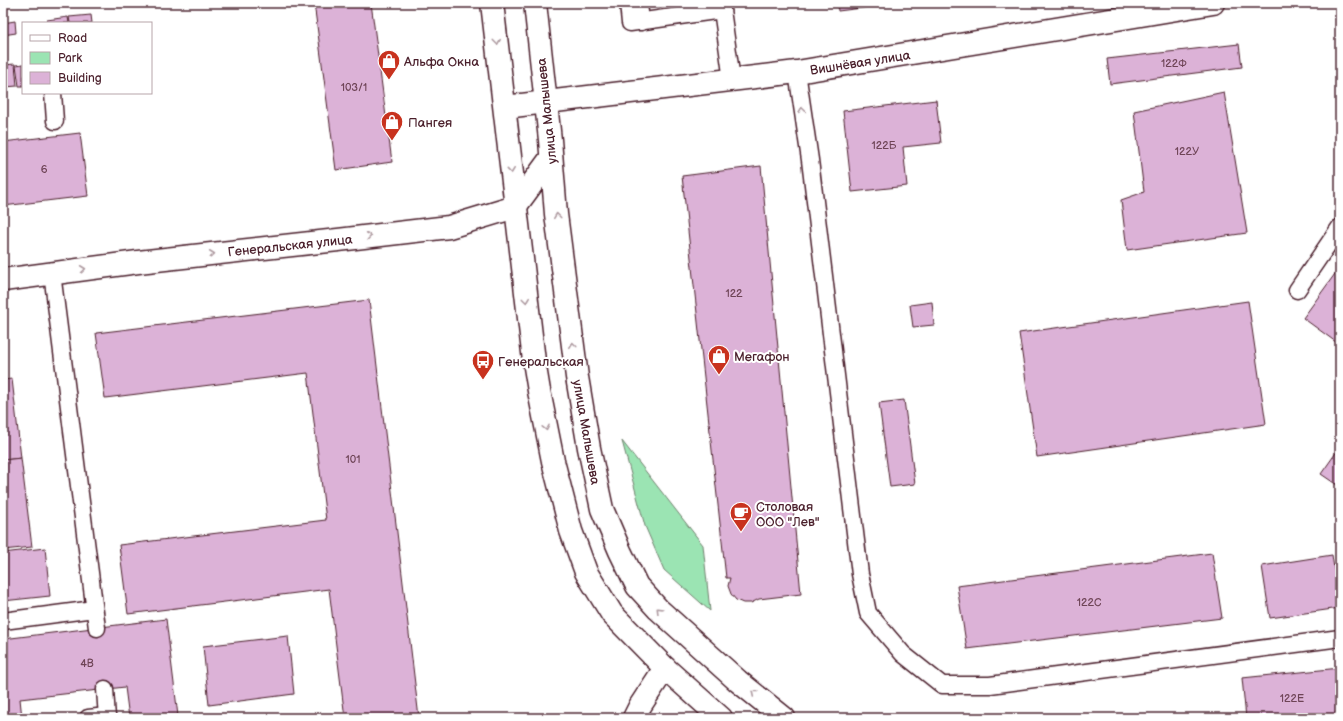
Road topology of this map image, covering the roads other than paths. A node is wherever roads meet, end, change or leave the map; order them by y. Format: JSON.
{"nodes":[{"id":1,"x":492,"y":3,"type":"edge"},
{"id":2,"x":535,"y":3,"type":"edge"},
{"id":3,"x":628,"y":3,"type":"edge"},
{"id":4,"x":639,"y":3,"type":"edge"},
{"id":5,"x":1213,"y":3,"type":"edge"},
{"id":6,"x":722,"y":6,"type":"edge"},
{"id":7,"x":641,"y":22,"type":"junction"},
{"id":8,"x":797,"y":72,"type":"junction"},
{"id":9,"x":732,"y":80,"type":"junction"},
{"id":10,"x":53,"y":94,"type":"edge"},
{"id":11,"x":546,"y":102,"type":"junction"},
{"id":12,"x":504,"y":107,"type":"junction"},
{"id":13,"x":56,"y":121,"type":"dead end"},
{"id":14,"x":551,"y":158,"type":"junction"},
{"id":15,"x":515,"y":207,"type":"junction"},
{"id":16,"x":1340,"y":227,"type":"edge"},
{"id":17,"x":52,"y":273,"type":"junction"},
{"id":18,"x":3,"y":280,"type":"edge"},
{"id":19,"x":1297,"y":290,"type":"dead end"},
{"id":20,"x":94,"y":609,"type":"junction"},
{"id":21,"x":3,"y":621,"type":"edge"},
{"id":22,"x":97,"y":628,"type":"dead end"},
{"id":23,"x":1340,"y":638,"type":"edge"},
{"id":24,"x":665,"y":668,"type":"junction"},
{"id":25,"x":105,"y":689,"type":"dead end"},
{"id":26,"x":107,"y":717,"type":"edge"},
{"id":27,"x":88,"y":718,"type":"edge"},
{"id":28,"x":634,"y":718,"type":"edge"},
{"id":29,"x":721,"y":718,"type":"edge"},
{"id":30,"x":784,"y":718,"type":"edge"}],
"edges":[{"from":1,"to":12,"type":"main road","one_way":true},
{"from":2,"to":11,"type":"main road","name":"улица Малышева"},
{"from":3,"to":7,"type":"lane"},
{"from":4,"to":7,"type":"lane"},
{"from":5,"to":8,"type":"main road","name":"Вишнёвая улица"},
{"from":6,"to":7,"type":"lane"},
{"from":6,"to":9,"type":"lane"},
{"from":8,"to":9,"type":"main road","name":"Вишнёвая улица"},
{"from":23,"to":8,"type":"lane","one_way":true},
{"from":9,"to":11,"type":"main road","name":"Вишнёвая улица"},
{"from":10,"to":13,"type":"lane"},
{"from":11,"to":12,"type":"main road","name":"Вишнёвая улица"},
{"from":11,"to":14,"type":"main road","name":"улица Малышева"},
{"from":12,"to":15,"type":"main road","one_way":true},
{"from":14,"to":15,"type":"main road"},
{"from":30,"to":14,"type":"main road","name":"улица Малышева","one_way":true},
{"from":17,"to":15,"type":"main road","name":"Генеральская улица","one_way":true},
{"from":15,"to":24,"type":"main road","one_way":true},
{"from":16,"to":19,"type":"lane"},
{"from":17,"to":18,"type":"main road","name":"Генеральская улица"},
{"from":17,"to":20,"type":"lane"},
{"from":20,"to":21,"type":"lane"},
{"from":20,"to":22,"type":"lane"},
{"from":24,"to":28,"type":"main road"},
{"from":24,"to":29,"type":"main road"},
{"from":25,"to":26,"type":"lane"},
{"from":26,"to":27,"type":"lane"}]}
